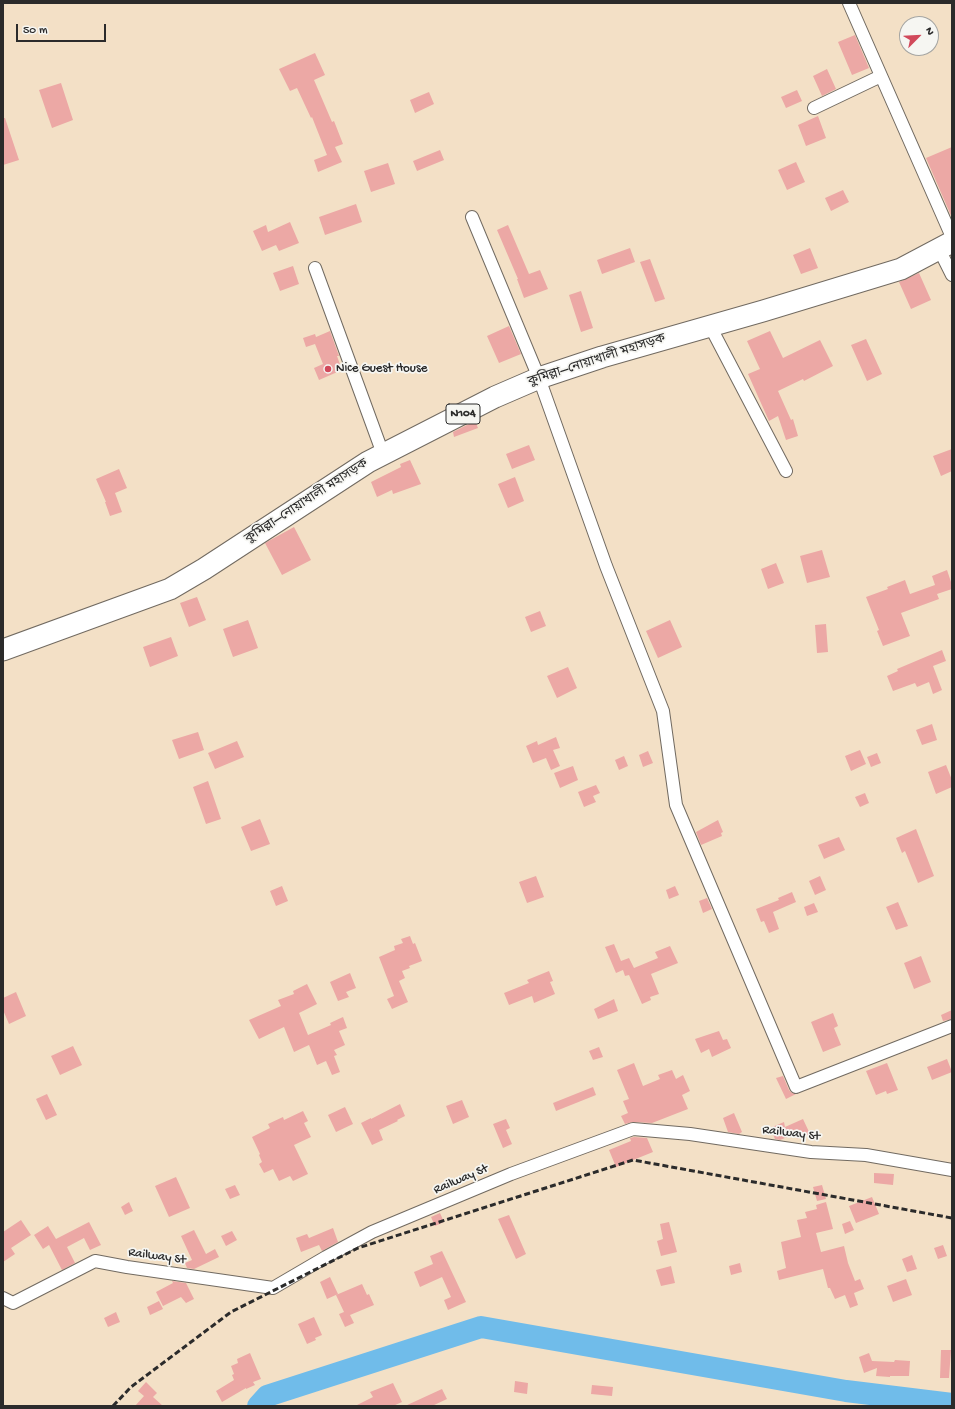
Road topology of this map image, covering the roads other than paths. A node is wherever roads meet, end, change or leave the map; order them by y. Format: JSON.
{"nodes":[{"id":1,"x":849,"y":3,"type":"edge"},
{"id":2,"x":881,"y":76,"type":"junction"},
{"id":3,"x":814,"y":108,"type":"dead end"},
{"id":4,"x":472,"y":217,"type":"dead end"},
{"id":5,"x":948,"y":243,"type":"edge"},
{"id":6,"x":315,"y":268,"type":"dead end"},
{"id":7,"x":952,"y":275,"type":"edge"},
{"id":8,"x":710,"y":326,"type":"junction"},
{"id":9,"x":539,"y":378,"type":"junction"},
{"id":10,"x":383,"y":454,"type":"junction"},
{"id":11,"x":786,"y":471,"type":"dead end"},
{"id":12,"x":3,"y":650,"type":"edge"},
{"id":13,"x":952,"y":1026,"type":"edge"},
{"id":14,"x":952,"y":1170,"type":"edge"},
{"id":15,"x":3,"y":1298,"type":"edge"}],
"edges":[{"from":1,"to":2,"type":"street"},
{"from":2,"to":3,"type":"street"},
{"from":2,"to":5,"type":"street"},
{"from":4,"to":9,"type":"street"},
{"from":5,"to":7,"type":"street"},
{"from":5,"to":8,"type":"highway","name":"কুমিল্লা–নোয়াখালী মহাসড়ক","number":"N104"},
{"from":6,"to":10,"type":"street"},
{"from":8,"to":9,"type":"highway","name":"কুমিল্লা–নোয়াখালী মহাসড়ক","number":"N104"},
{"from":8,"to":11,"type":"street"},
{"from":9,"to":10,"type":"highway","name":"কুমিল্লা–নোয়াখালী মহাসড়ক","number":"N104"},
{"from":9,"to":13,"type":"street"},
{"from":10,"to":12,"type":"highway","name":"কুমিল্লা–নোয়াখালী মহাসড়ক","number":"N104"},
{"from":14,"to":15,"type":"street","name":"Railway St"}]}
